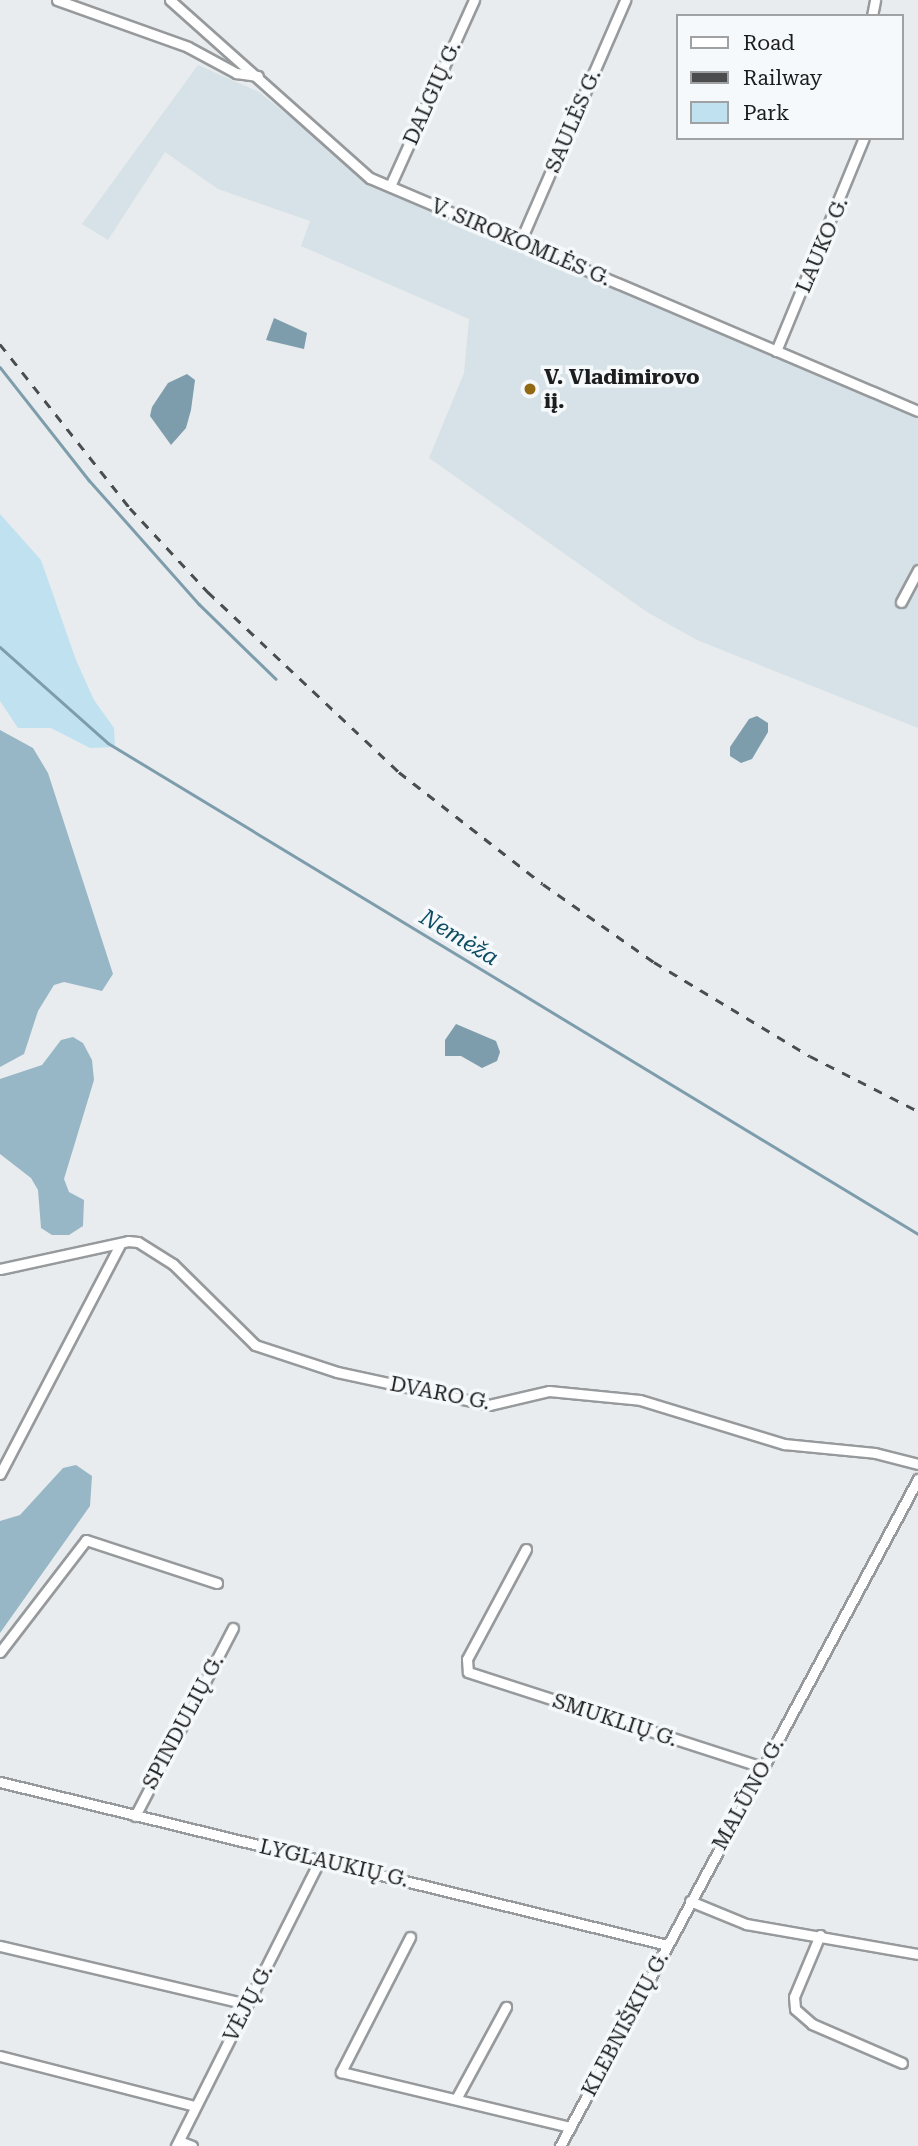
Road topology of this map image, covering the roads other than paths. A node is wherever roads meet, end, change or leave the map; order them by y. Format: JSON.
{"nodes":[{"id":1,"x":57,"y":0,"type":"edge"},
{"id":2,"x":170,"y":0,"type":"edge"},
{"id":3,"x":474,"y":0,"type":"edge"},
{"id":4,"x":625,"y":0,"type":"edge"},
{"id":5,"x":258,"y":76,"type":"junction"},
{"id":6,"x":863,"y":140,"type":"edge"},
{"id":7,"x":390,"y":187,"type":"junction"},
{"id":8,"x":520,"y":242,"type":"junction"},
{"id":9,"x":776,"y":351,"type":"junction"},
{"id":10,"x":918,"y":411,"type":"edge"},
{"id":11,"x":918,"y":570,"type":"edge"},
{"id":12,"x":901,"y":602,"type":"dead end"},
{"id":13,"x":120,"y":1244,"type":"junction"},
{"id":14,"x":0,"y":1269,"type":"edge"},
{"id":15,"x":918,"y":1464,"type":"edge"},
{"id":16,"x":0,"y":1474,"type":"edge"},
{"id":17,"x":918,"y":1479,"type":"edge"},
{"id":18,"x":526,"y":1549,"type":"dead end"},
{"id":19,"x":218,"y":1583,"type":"dead end"},
{"id":20,"x":233,"y":1628,"type":"dead end"},
{"id":21,"x":0,"y":1652,"type":"edge"},
{"id":22,"x":762,"y":1767,"type":"junction"},
{"id":23,"x":0,"y":1782,"type":"edge"},
{"id":24,"x":135,"y":1816,"type":"junction"},
{"id":25,"x":320,"y":1860,"type":"junction"},
{"id":26,"x":690,"y":1901,"type":"junction"},
{"id":27,"x":820,"y":1935,"type":"junction"},
{"id":28,"x":411,"y":1937,"type":"dead end"},
{"id":29,"x":667,"y":1945,"type":"junction"},
{"id":30,"x":0,"y":1946,"type":"edge"},
{"id":31,"x":918,"y":1954,"type":"edge"},
{"id":32,"x":247,"y":2004,"type":"junction"},
{"id":33,"x":506,"y":2007,"type":"dead end"},
{"id":34,"x":0,"y":2056,"type":"edge"},
{"id":35,"x":902,"y":2063,"type":"dead end"},
{"id":36,"x":456,"y":2099,"type":"junction"},
{"id":37,"x":195,"y":2106,"type":"junction"},
{"id":38,"x":570,"y":2127,"type":"junction"},
{"id":39,"x":178,"y":2144,"type":"edge"},
{"id":40,"x":192,"y":2146,"type":"edge"},
{"id":41,"x":559,"y":2146,"type":"edge"}],
"edges":[{"from":1,"to":5,"type":"street"},
{"from":2,"to":5,"type":"street","name":"V. SIROKOMLĖS G."},
{"from":3,"to":7,"type":"street","name":"DALGIŲ G."},
{"from":4,"to":8,"type":"street","name":"SAULĖS G."},
{"from":5,"to":7,"type":"street","name":"V. SIROKOMLĖS G."},
{"from":6,"to":9,"type":"street","name":"LAUKO G."},
{"from":7,"to":8,"type":"street","name":"V. SIROKOMLĖS G."},
{"from":8,"to":9,"type":"street","name":"V. SIROKOMLĖS G."},
{"from":9,"to":10,"type":"street","name":"V. SIROKOMLĖS G."},
{"from":11,"to":12,"type":"street"},
{"from":13,"to":14,"type":"street","name":"DVARO G."},
{"from":13,"to":15,"type":"street","name":"DVARO G."},
{"from":13,"to":16,"type":"street"},
{"from":17,"to":22,"type":"street","name":"MALŪNO G."},
{"from":18,"to":22,"type":"street","name":"SMUKLIŲ G."},
{"from":19,"to":21,"type":"street"},
{"from":20,"to":24,"type":"street","name":"SPINDULIŲ G."},
{"from":22,"to":26,"type":"street","name":"MALŪNO G."},
{"from":23,"to":24,"type":"street","name":"LYGLAUKIŲ G."},
{"from":24,"to":25,"type":"street","name":"LYGLAUKIŲ G."},
{"from":25,"to":29,"type":"street","name":"LYGLAUKIŲ G."},
{"from":25,"to":32,"type":"street","name":"VĖJŲ G."},
{"from":26,"to":27,"type":"street"},
{"from":26,"to":29,"type":"street","name":"KLEBNIŠKIŲ G."},
{"from":27,"to":31,"type":"street"},
{"from":27,"to":35,"type":"street"},
{"from":28,"to":36,"type":"street"},
{"from":29,"to":38,"type":"street","name":"KLEBNIŠKIŲ G."},
{"from":30,"to":32,"type":"street"},
{"from":32,"to":37,"type":"street","name":"VĖJŲ G."},
{"from":33,"to":36,"type":"street"},
{"from":34,"to":37,"type":"street"},
{"from":36,"to":38,"type":"street"},
{"from":37,"to":39,"type":"street","name":"VĖJŲ G."},
{"from":38,"to":41,"type":"street","name":"KLEBNIŠKIŲ G."},
{"from":39,"to":40,"type":"street"}]}
